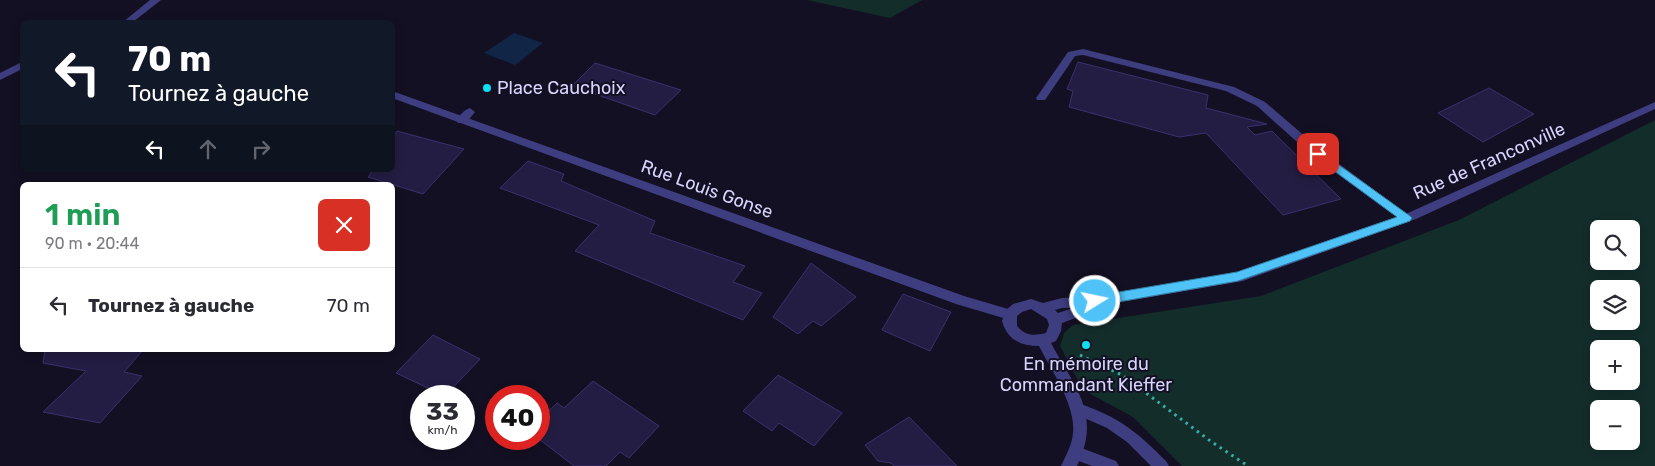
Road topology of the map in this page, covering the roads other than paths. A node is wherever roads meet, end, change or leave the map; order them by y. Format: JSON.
{"nodes":[{"id":1,"x":156,"y":0,"type":"edge"},
{"id":2,"x":131,"y":20,"type":"edge"},
{"id":3,"x":20,"y":66,"type":"edge"},
{"id":4,"x":0,"y":77,"type":"edge"},
{"id":5,"x":395,"y":95,"type":"edge"},
{"id":6,"x":1041,"y":98,"type":"dead end"},
{"id":7,"x":1655,"y":105,"type":"edge"},
{"id":8,"x":1406,"y":218,"type":"junction"},
{"id":9,"x":1095,"y":301,"type":"junction"},
{"id":10,"x":1043,"y":308,"type":"junction"},
{"id":11,"x":1010,"y":315,"type":"junction"},
{"id":12,"x":1055,"y":320,"type":"junction"},
{"id":13,"x":1043,"y":341,"type":"junction"},
{"id":14,"x":1078,"y":409,"type":"junction"},
{"id":15,"x":1072,"y":459,"type":"edge"},
{"id":16,"x":1111,"y":466,"type":"edge"},
{"id":17,"x":1162,"y":466,"type":"edge"}],
"edges":[{"from":1,"to":2,"type":"street"},
{"from":3,"to":4,"type":"street"},
{"from":5,"to":11,"type":"street","name":"Rue Louis Gonse"},
{"from":6,"to":8,"type":"street"},
{"from":7,"to":8,"type":"street","name":"Rue de Franconville"},
{"from":8,"to":9,"type":"street","name":"Rue de Franconville"},
{"from":9,"to":10,"type":"street","name":"Rue de Franconville"},
{"from":9,"to":12,"type":"street"},
{"from":10,"to":11,"type":"street"},
{"from":10,"to":12,"type":"street"},
{"from":11,"to":13,"type":"street"},
{"from":12,"to":13,"type":"street"},
{"from":13,"to":14,"type":"street"},
{"from":14,"to":15,"type":"street"},
{"from":14,"to":17,"type":"street"},
{"from":15,"to":16,"type":"street"}]}
